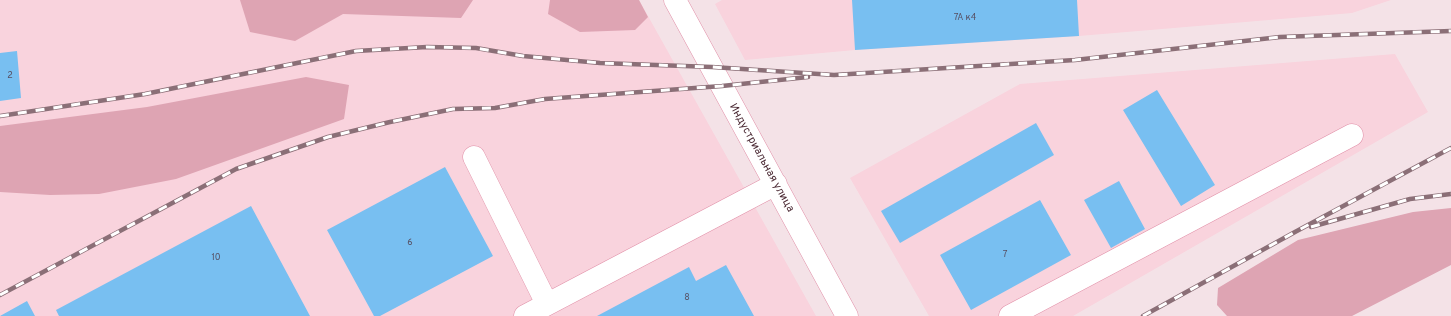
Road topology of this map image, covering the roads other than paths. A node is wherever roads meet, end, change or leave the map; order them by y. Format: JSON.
{"nodes":[{"id":1,"x":675,"y":0,"type":"edge"},
{"id":2,"x":1352,"y":135,"type":"dead end"},
{"id":3,"x":474,"y":157,"type":"dead end"},
{"id":4,"x":776,"y":184,"type":"junction"},
{"id":5,"x":547,"y":304,"type":"junction"},
{"id":6,"x":525,"y":316,"type":"edge"},
{"id":7,"x":847,"y":316,"type":"edge"},
{"id":8,"x":1010,"y":316,"type":"edge"}],
"edges":[{"from":1,"to":4,"type":"street","name":"Индустриальная улица"},
{"from":2,"to":8,"type":"street"},
{"from":3,"to":5,"type":"street"},
{"from":4,"to":5,"type":"street"},
{"from":4,"to":7,"type":"street","name":"Индустриальная улица"},
{"from":5,"to":6,"type":"street"}]}
